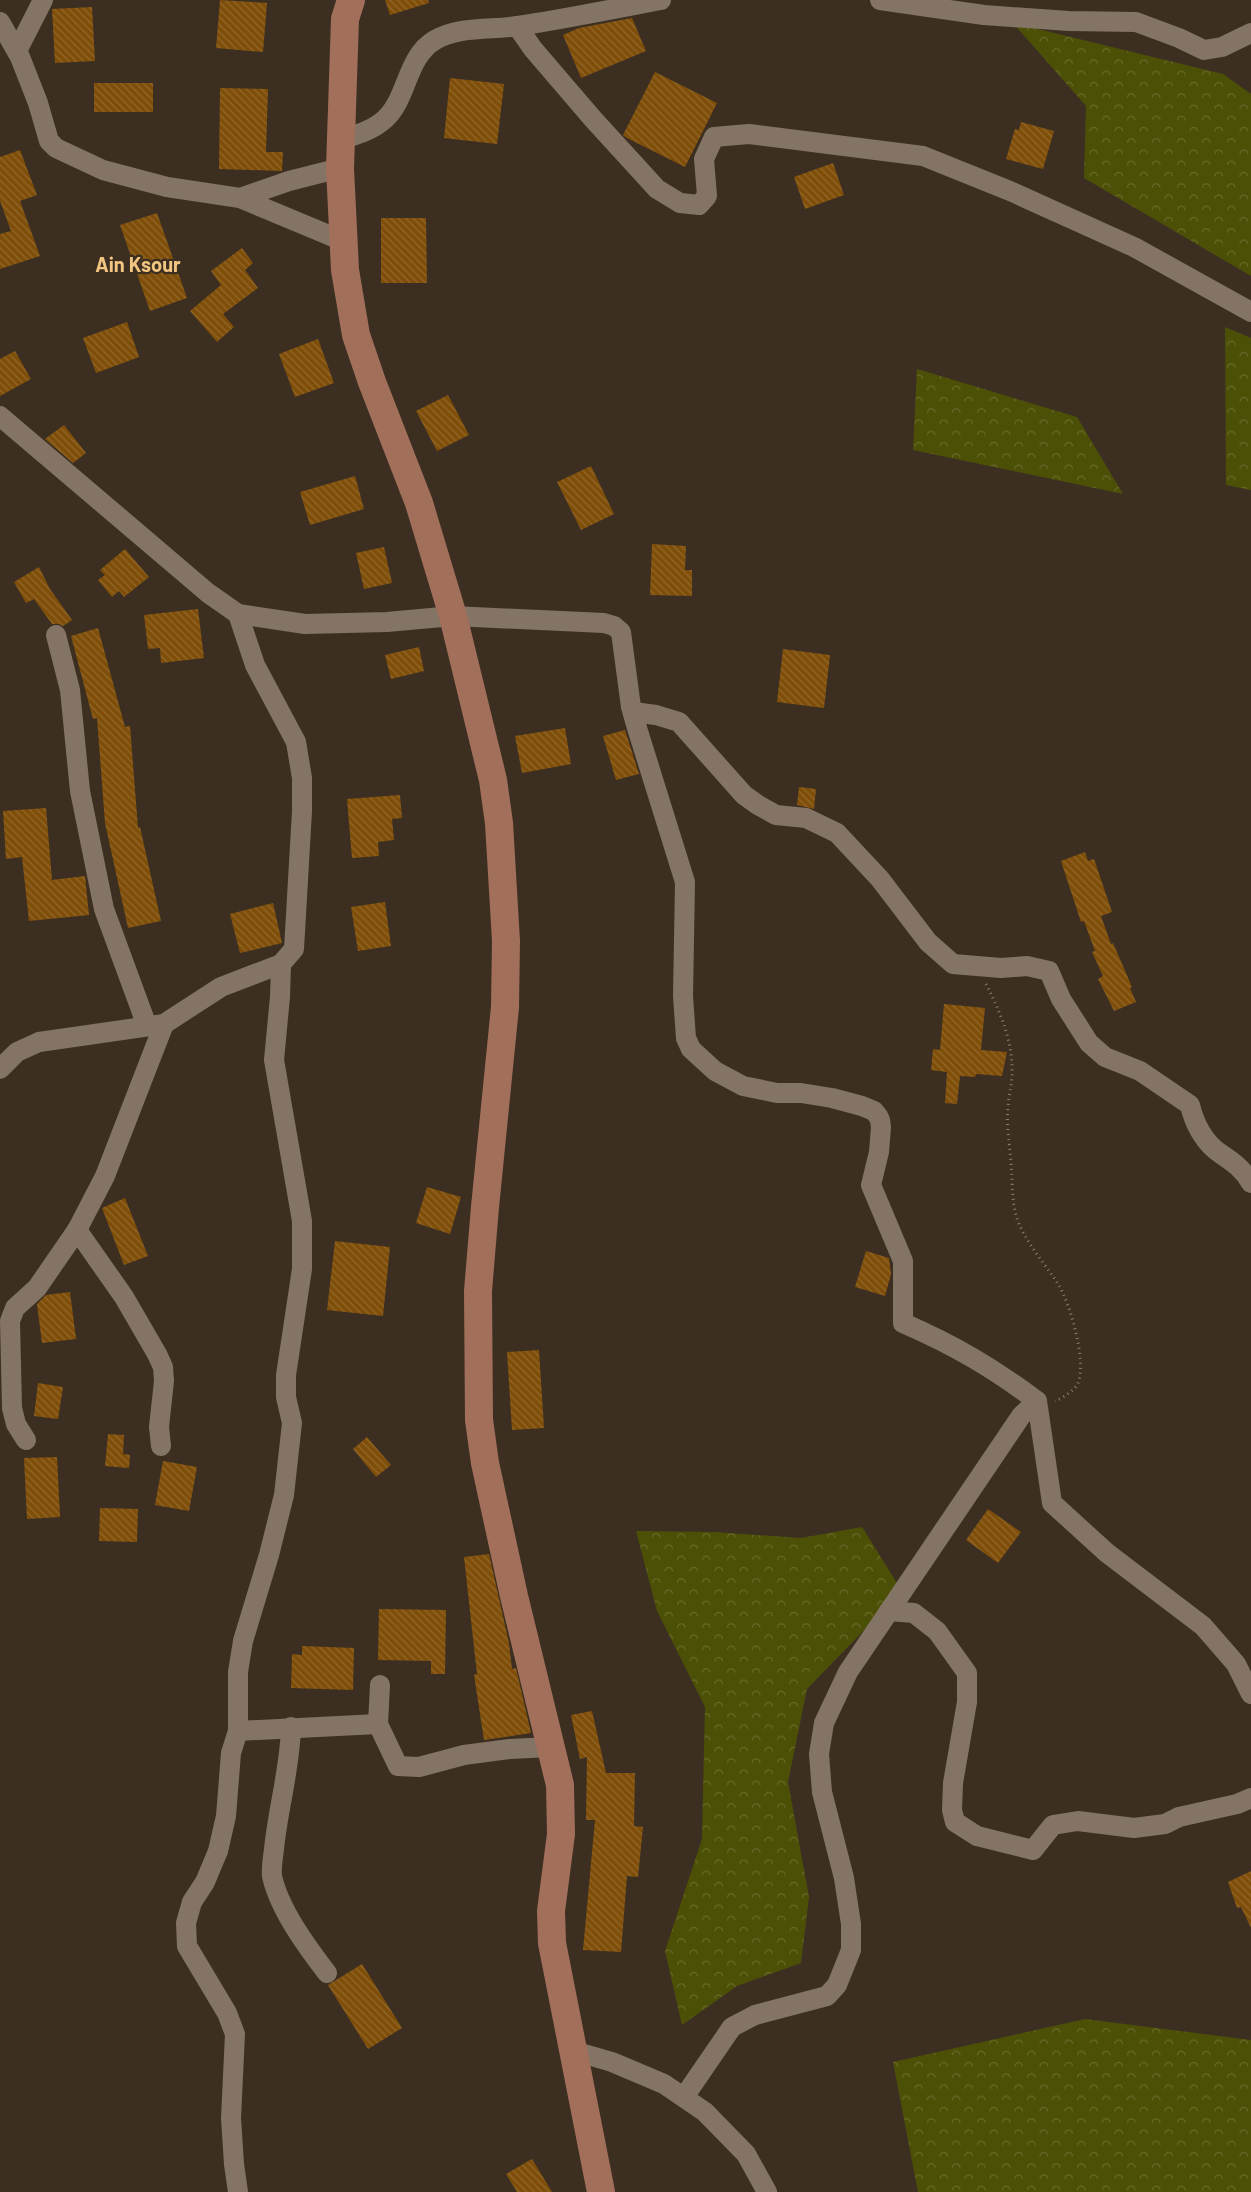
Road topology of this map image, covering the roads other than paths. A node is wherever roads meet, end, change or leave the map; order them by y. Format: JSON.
{"nodes":[{"id":1,"x":43,"y":0,"type":"edge"},
{"id":2,"x":351,"y":0,"type":"edge"},
{"id":3,"x":661,"y":0,"type":"edge"},
{"id":4,"x":880,"y":0,"type":"edge"},
{"id":5,"x":0,"y":22,"type":"edge"},
{"id":6,"x":516,"y":26,"type":"junction"},
{"id":7,"x":1251,"y":33,"type":"edge"},
{"id":8,"x":17,"y":51,"type":"junction"},
{"id":9,"x":340,"y":140,"type":"junction"},
{"id":10,"x":340,"y":168,"type":"junction"},
{"id":11,"x":240,"y":198,"type":"junction"},
{"id":12,"x":343,"y":241,"type":"junction"},
{"id":13,"x":1251,"y":312,"type":"edge"},
{"id":14,"x":0,"y":416,"type":"edge"},
{"id":15,"x":238,"y":614,"type":"junction"},
{"id":16,"x":453,"y":616,"type":"junction"},
{"id":17,"x":56,"y":635,"type":"dead end"},
{"id":18,"x":633,"y":712,"type":"junction"},
{"id":19,"x":281,"y":964,"type":"junction"},
{"id":20,"x":155,"y":1025,"type":"junction"},
{"id":21,"x":0,"y":1069,"type":"edge"},
{"id":22,"x":1225,"y":1156,"type":"junction"},
{"id":23,"x":1251,"y":1167,"type":"edge"},
{"id":24,"x":1251,"y":1183,"type":"edge"},
{"id":25,"x":77,"y":1230,"type":"junction"},
{"id":26,"x":1037,"y":1401,"type":"junction"},
{"id":27,"x":26,"y":1440,"type":"dead end"},
{"id":28,"x":161,"y":1446,"type":"dead end"},
{"id":29,"x":889,"y":1611,"type":"junction"},
{"id":30,"x":380,"y":1684,"type":"dead end"},
{"id":31,"x":1251,"y":1694,"type":"edge"},
{"id":32,"x":378,"y":1724,"type":"junction"},
{"id":33,"x":291,"y":1727,"type":"junction"},
{"id":34,"x":238,"y":1730,"type":"junction"},
{"id":35,"x":551,"y":1747,"type":"junction"},
{"id":36,"x":1251,"y":1798,"type":"edge"},
{"id":37,"x":327,"y":1973,"type":"dead end"},
{"id":38,"x":574,"y":2051,"type":"junction"},
{"id":39,"x":684,"y":2097,"type":"junction"},
{"id":40,"x":238,"y":2192,"type":"edge"},
{"id":41,"x":601,"y":2192,"type":"edge"},
{"id":42,"x":767,"y":2192,"type":"edge"}],
"edges":[{"from":1,"to":8,"type":"street"},
{"from":2,"to":9,"type":"main road"},
{"from":3,"to":6,"type":"street"},
{"from":4,"to":7,"type":"street"},
{"from":5,"to":8,"type":"street"},
{"from":6,"to":9,"type":"street"},
{"from":6,"to":13,"type":"street"},
{"from":8,"to":11,"type":"street"},
{"from":9,"to":10,"type":"main road"},
{"from":10,"to":11,"type":"street"},
{"from":10,"to":12,"type":"main road"},
{"from":11,"to":12,"type":"street"},
{"from":12,"to":16,"type":"main road"},
{"from":14,"to":15,"type":"street"},
{"from":15,"to":16,"type":"street"},
{"from":15,"to":19,"type":"street"},
{"from":16,"to":18,"type":"street"},
{"from":16,"to":35,"type":"main road"},
{"from":17,"to":20,"type":"street"},
{"from":18,"to":22,"type":"street"},
{"from":18,"to":26,"type":"street"},
{"from":19,"to":20,"type":"street"},
{"from":19,"to":34,"type":"street"},
{"from":20,"to":21,"type":"street"},
{"from":20,"to":25,"type":"street"},
{"from":22,"to":23,"type":"street"},
{"from":22,"to":24,"type":"street"},
{"from":25,"to":27,"type":"street"},
{"from":25,"to":28,"type":"street"},
{"from":26,"to":29,"type":"street"},
{"from":26,"to":31,"type":"street"},
{"from":29,"to":36,"type":"street"},
{"from":29,"to":39,"type":"street"},
{"from":30,"to":32,"type":"street"},
{"from":32,"to":33,"type":"street"},
{"from":32,"to":35,"type":"street"},
{"from":33,"to":34,"type":"street"},
{"from":33,"to":37,"type":"street"},
{"from":34,"to":40,"type":"street"},
{"from":35,"to":38,"type":"main road"},
{"from":38,"to":39,"type":"street"},
{"from":38,"to":41,"type":"main road"},
{"from":39,"to":42,"type":"street"}]}
